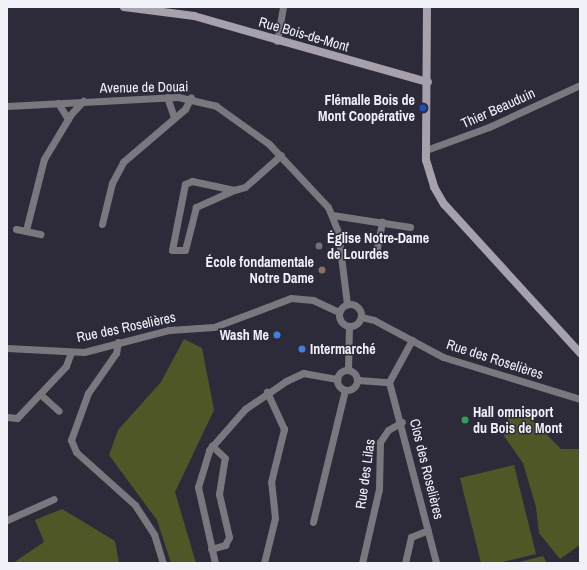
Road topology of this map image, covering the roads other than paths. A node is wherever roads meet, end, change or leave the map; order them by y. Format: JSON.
{"nodes":[{"id":1,"x":124,"y":7,"type":"edge"},
{"id":2,"x":283,"y":7,"type":"edge"},
{"id":3,"x":427,"y":7,"type":"edge"},
{"id":4,"x":277,"y":40,"type":"junction"},
{"id":5,"x":428,"y":82,"type":"junction"},
{"id":6,"x":580,"y":85,"type":"edge"},
{"id":7,"x":167,"y":98,"type":"junction"},
{"id":8,"x":191,"y":98,"type":"junction"},
{"id":9,"x":83,"y":101,"type":"junction"},
{"id":10,"x":58,"y":103,"type":"junction"},
{"id":11,"x":7,"y":106,"type":"edge"},
{"id":12,"x":174,"y":117,"type":"junction"},
{"id":13,"x":68,"y":119,"type":"junction"},
{"id":14,"x":426,"y":150,"type":"junction"},
{"id":15,"x":281,"y":155,"type":"junction"},
{"id":16,"x":234,"y":190,"type":"junction"},
{"id":17,"x":332,"y":215,"type":"junction"},
{"id":18,"x":382,"y":222,"type":"junction"},
{"id":19,"x":102,"y":224,"type":"dead end"},
{"id":20,"x":410,"y":227,"type":"dead end"},
{"id":21,"x":16,"y":229,"type":"dead end"},
{"id":22,"x":26,"y":230,"type":"junction"},
{"id":23,"x":40,"y":234,"type":"dead end"},
{"id":24,"x":376,"y":253,"type":"dead end"},
{"id":25,"x":347,"y":304,"type":"junction"},
{"id":26,"x":339,"y":312,"type":"junction"},
{"id":27,"x":361,"y":317,"type":"junction"},
{"id":28,"x":349,"y":327,"type":"junction"},
{"id":29,"x":412,"y":340,"type":"junction"},
{"id":30,"x":118,"y":342,"type":"junction"},
{"id":31,"x":7,"y":348,"type":"edge"},
{"id":32,"x":71,"y":352,"type":"junction"},
{"id":33,"x":580,"y":353,"type":"edge"},
{"id":34,"x":348,"y":370,"type":"junction"},
{"id":35,"x":337,"y":379,"type":"junction"},
{"id":36,"x":358,"y":380,"type":"junction"},
{"id":37,"x":389,"y":382,"type":"junction"},
{"id":38,"x":345,"y":390,"type":"junction"},
{"id":39,"x":267,"y":392,"type":"junction"},
{"id":40,"x":40,"y":394,"type":"junction"},
{"id":41,"x":580,"y":399,"type":"edge"},
{"id":42,"x":59,"y":411,"type":"dead end"},
{"id":43,"x":7,"y":416,"type":"edge"},
{"id":44,"x":402,"y":422,"type":"junction"},
{"id":45,"x":212,"y":446,"type":"junction"},
{"id":46,"x":54,"y":499,"type":"dead end"},
{"id":47,"x":7,"y":520,"type":"edge"},
{"id":48,"x":313,"y":522,"type":"dead end"},
{"id":49,"x":428,"y":530,"type":"junction"},
{"id":50,"x":211,"y":549,"type":"junction"},
{"id":51,"x":163,"y":563,"type":"edge"},
{"id":52,"x":215,"y":563,"type":"edge"},
{"id":53,"x":264,"y":563,"type":"edge"},
{"id":54,"x":362,"y":563,"type":"edge"},
{"id":55,"x":405,"y":563,"type":"edge"},
{"id":56,"x":436,"y":563,"type":"edge"}],
"edges":[{"from":1,"to":4,"type":"street","name":"Rue Bois-de-Mont"},
{"from":2,"to":4,"type":"street"},
{"from":3,"to":5,"type":"street"},
{"from":4,"to":5,"type":"street","name":"Rue Bois-de-Mont"},
{"from":5,"to":14,"type":"street"},
{"from":6,"to":14,"type":"street","name":"Thier Beauduin"},
{"from":7,"to":8,"type":"street","name":"Avenue de Douai"},
{"from":7,"to":9,"type":"street","name":"Avenue de Douai"},
{"from":7,"to":12,"type":"street"},
{"from":8,"to":12,"type":"street"},
{"from":8,"to":15,"type":"street","name":"Avenue de Douai"},
{"from":9,"to":10,"type":"street","name":"Avenue de Douai"},
{"from":9,"to":13,"type":"street"},
{"from":10,"to":11,"type":"street","name":"Avenue de Douai"},
{"from":10,"to":13,"type":"street"},
{"from":12,"to":19,"type":"street"},
{"from":13,"to":22,"type":"street"},
{"from":14,"to":33,"type":"street"},
{"from":15,"to":16,"type":"street"},
{"from":15,"to":17,"type":"street","name":"Avenue de Douai"},
{"from":16,"to":16,"type":"street"},
{"from":17,"to":18,"type":"street"},
{"from":17,"to":25,"type":"street","name":"Avenue de Douai"},
{"from":18,"to":20,"type":"street"},
{"from":18,"to":24,"type":"street"},
{"from":21,"to":22,"type":"street"},
{"from":22,"to":23,"type":"street"},
{"from":25,"to":26,"type":"street"},
{"from":25,"to":27,"type":"street"},
{"from":26,"to":28,"type":"street"},
{"from":26,"to":30,"type":"street","name":"Rue des Roselières"},
{"from":27,"to":28,"type":"street"},
{"from":27,"to":29,"type":"street","name":"Rue des Roselières"},
{"from":28,"to":34,"type":"street"},
{"from":29,"to":37,"type":"street"},
{"from":29,"to":41,"type":"street","name":"Rue des Roselières"},
{"from":30,"to":32,"type":"street","name":"Rue des Roselières"},
{"from":30,"to":51,"type":"street"},
{"from":31,"to":32,"type":"street","name":"Rue des Roselières"},
{"from":32,"to":40,"type":"street"},
{"from":34,"to":35,"type":"street"},
{"from":34,"to":36,"type":"street"},
{"from":35,"to":38,"type":"street"},
{"from":35,"to":39,"type":"street"},
{"from":36,"to":37,"type":"street"},
{"from":36,"to":38,"type":"street"},
{"from":37,"to":44,"type":"street","name":"Clos des Roselières"},
{"from":38,"to":48,"type":"street"},
{"from":39,"to":45,"type":"street"},
{"from":39,"to":53,"type":"street"},
{"from":40,"to":42,"type":"street"},
{"from":40,"to":43,"type":"street"},
{"from":44,"to":49,"type":"street","name":"Clos des Roselières"},
{"from":44,"to":54,"type":"street","name":"Rue des Lilas"},
{"from":45,"to":50,"type":"street"},
{"from":45,"to":50,"type":"street"},
{"from":46,"to":47,"type":"street"},
{"from":49,"to":55,"type":"street"},
{"from":49,"to":56,"type":"street","name":"Clos des Roselières"},
{"from":50,"to":52,"type":"street"}]}
